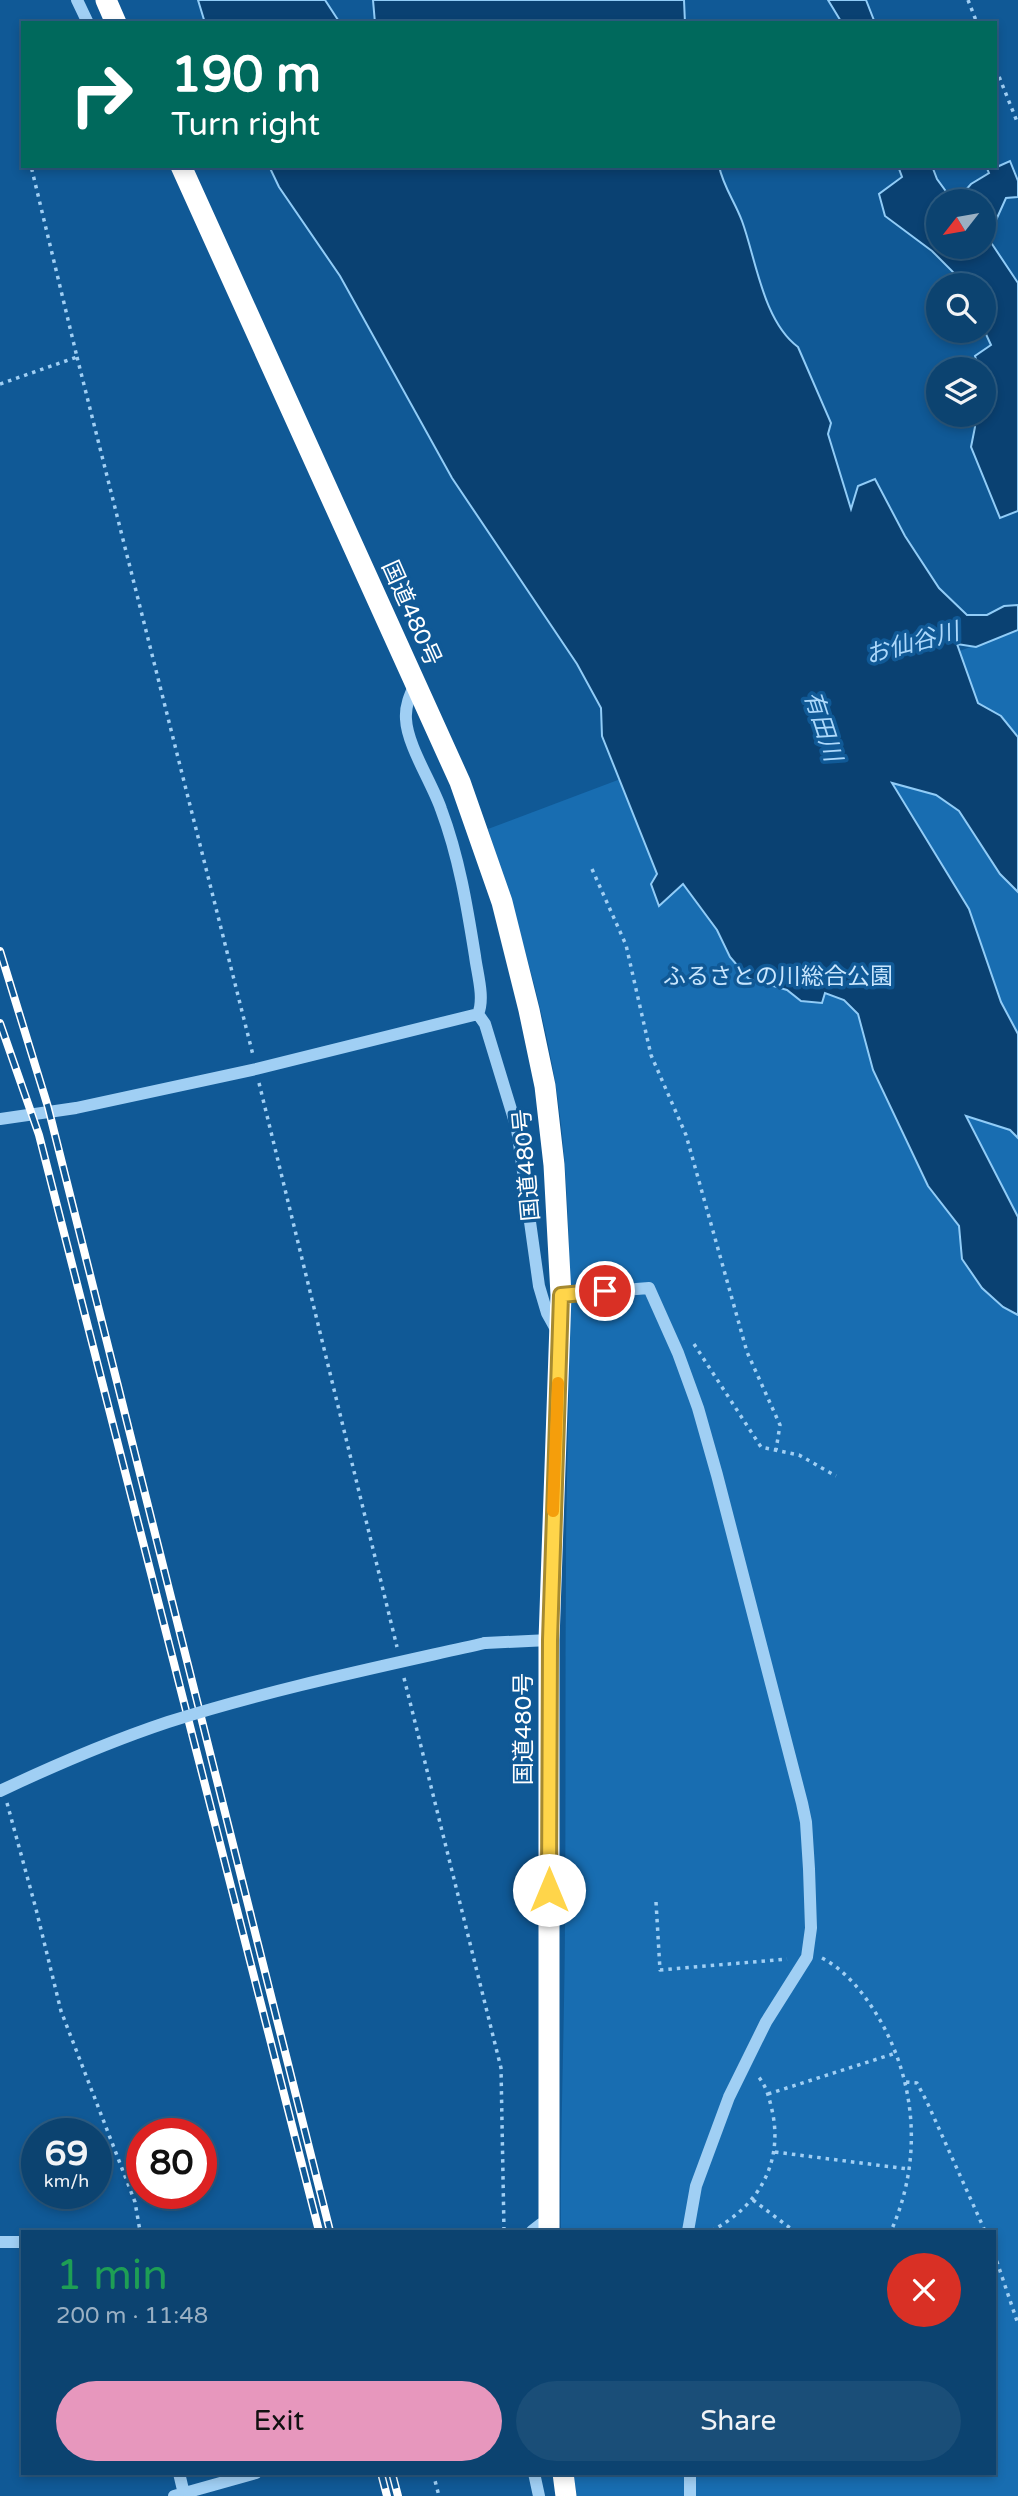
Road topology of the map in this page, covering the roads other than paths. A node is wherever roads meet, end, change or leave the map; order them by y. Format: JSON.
{"nodes":[{"id":1,"x":77,"y":0,"type":"edge"},
{"id":2,"x":106,"y":0,"type":"edge"},
{"id":3,"x":87,"y":21,"type":"edge"},
{"id":4,"x":115,"y":21,"type":"edge"},
{"id":5,"x":182,"y":168,"type":"edge"},
{"id":6,"x":415,"y":684,"type":"junction"},
{"id":7,"x":478,"y":1014,"type":"junction"},
{"id":8,"x":0,"y":1119,"type":"edge"},
{"id":9,"x":561,"y":1295,"type":"junction"},
{"id":10,"x":560,"y":1336,"type":"junction"},
{"id":11,"x":550,"y":1640,"type":"junction"},
{"id":12,"x":2,"y":1792,"type":"edge"},
{"id":13,"x":543,"y":2229,"type":"edge"},
{"id":14,"x":688,"y":2230,"type":"edge"},
{"id":15,"x":0,"y":2242,"type":"edge"},
{"id":16,"x":21,"y":2242,"type":"edge"},
{"id":17,"x":179,"y":2475,"type":"edge"},
{"id":18,"x":249,"y":2475,"type":"edge"},
{"id":19,"x":534,"y":2475,"type":"edge"},
{"id":20,"x":563,"y":2475,"type":"edge"},
{"id":21,"x":690,"y":2475,"type":"edge"},
{"id":22,"x":179,"y":2495,"type":"edge"},
{"id":23,"x":539,"y":2496,"type":"edge"},
{"id":24,"x":566,"y":2496,"type":"edge"},
{"id":25,"x":690,"y":2496,"type":"edge"}],
"edges":[{"from":1,"to":3,"type":"street"},
{"from":2,"to":4,"type":"highway"},
{"from":5,"to":6,"type":"highway","name":"国道480号"},
{"from":6,"to":7,"type":"street"},
{"from":6,"to":9,"type":"highway","name":"国道480号"},
{"from":7,"to":8,"type":"street"},
{"from":7,"to":10,"type":"street"},
{"from":9,"to":10,"type":"highway","name":"国道480号"},
{"from":9,"to":14,"type":"street"},
{"from":10,"to":11,"type":"highway","name":"国道480号"},
{"from":11,"to":12,"type":"street","bridge":true},
{"from":11,"to":13,"type":"highway","name":"国道480号"},
{"from":15,"to":16,"type":"street"},
{"from":17,"to":22,"type":"street"},
{"from":18,"to":22,"type":"street"},
{"from":19,"to":23,"type":"street"},
{"from":20,"to":24,"type":"highway"},
{"from":21,"to":25,"type":"street"}]}
